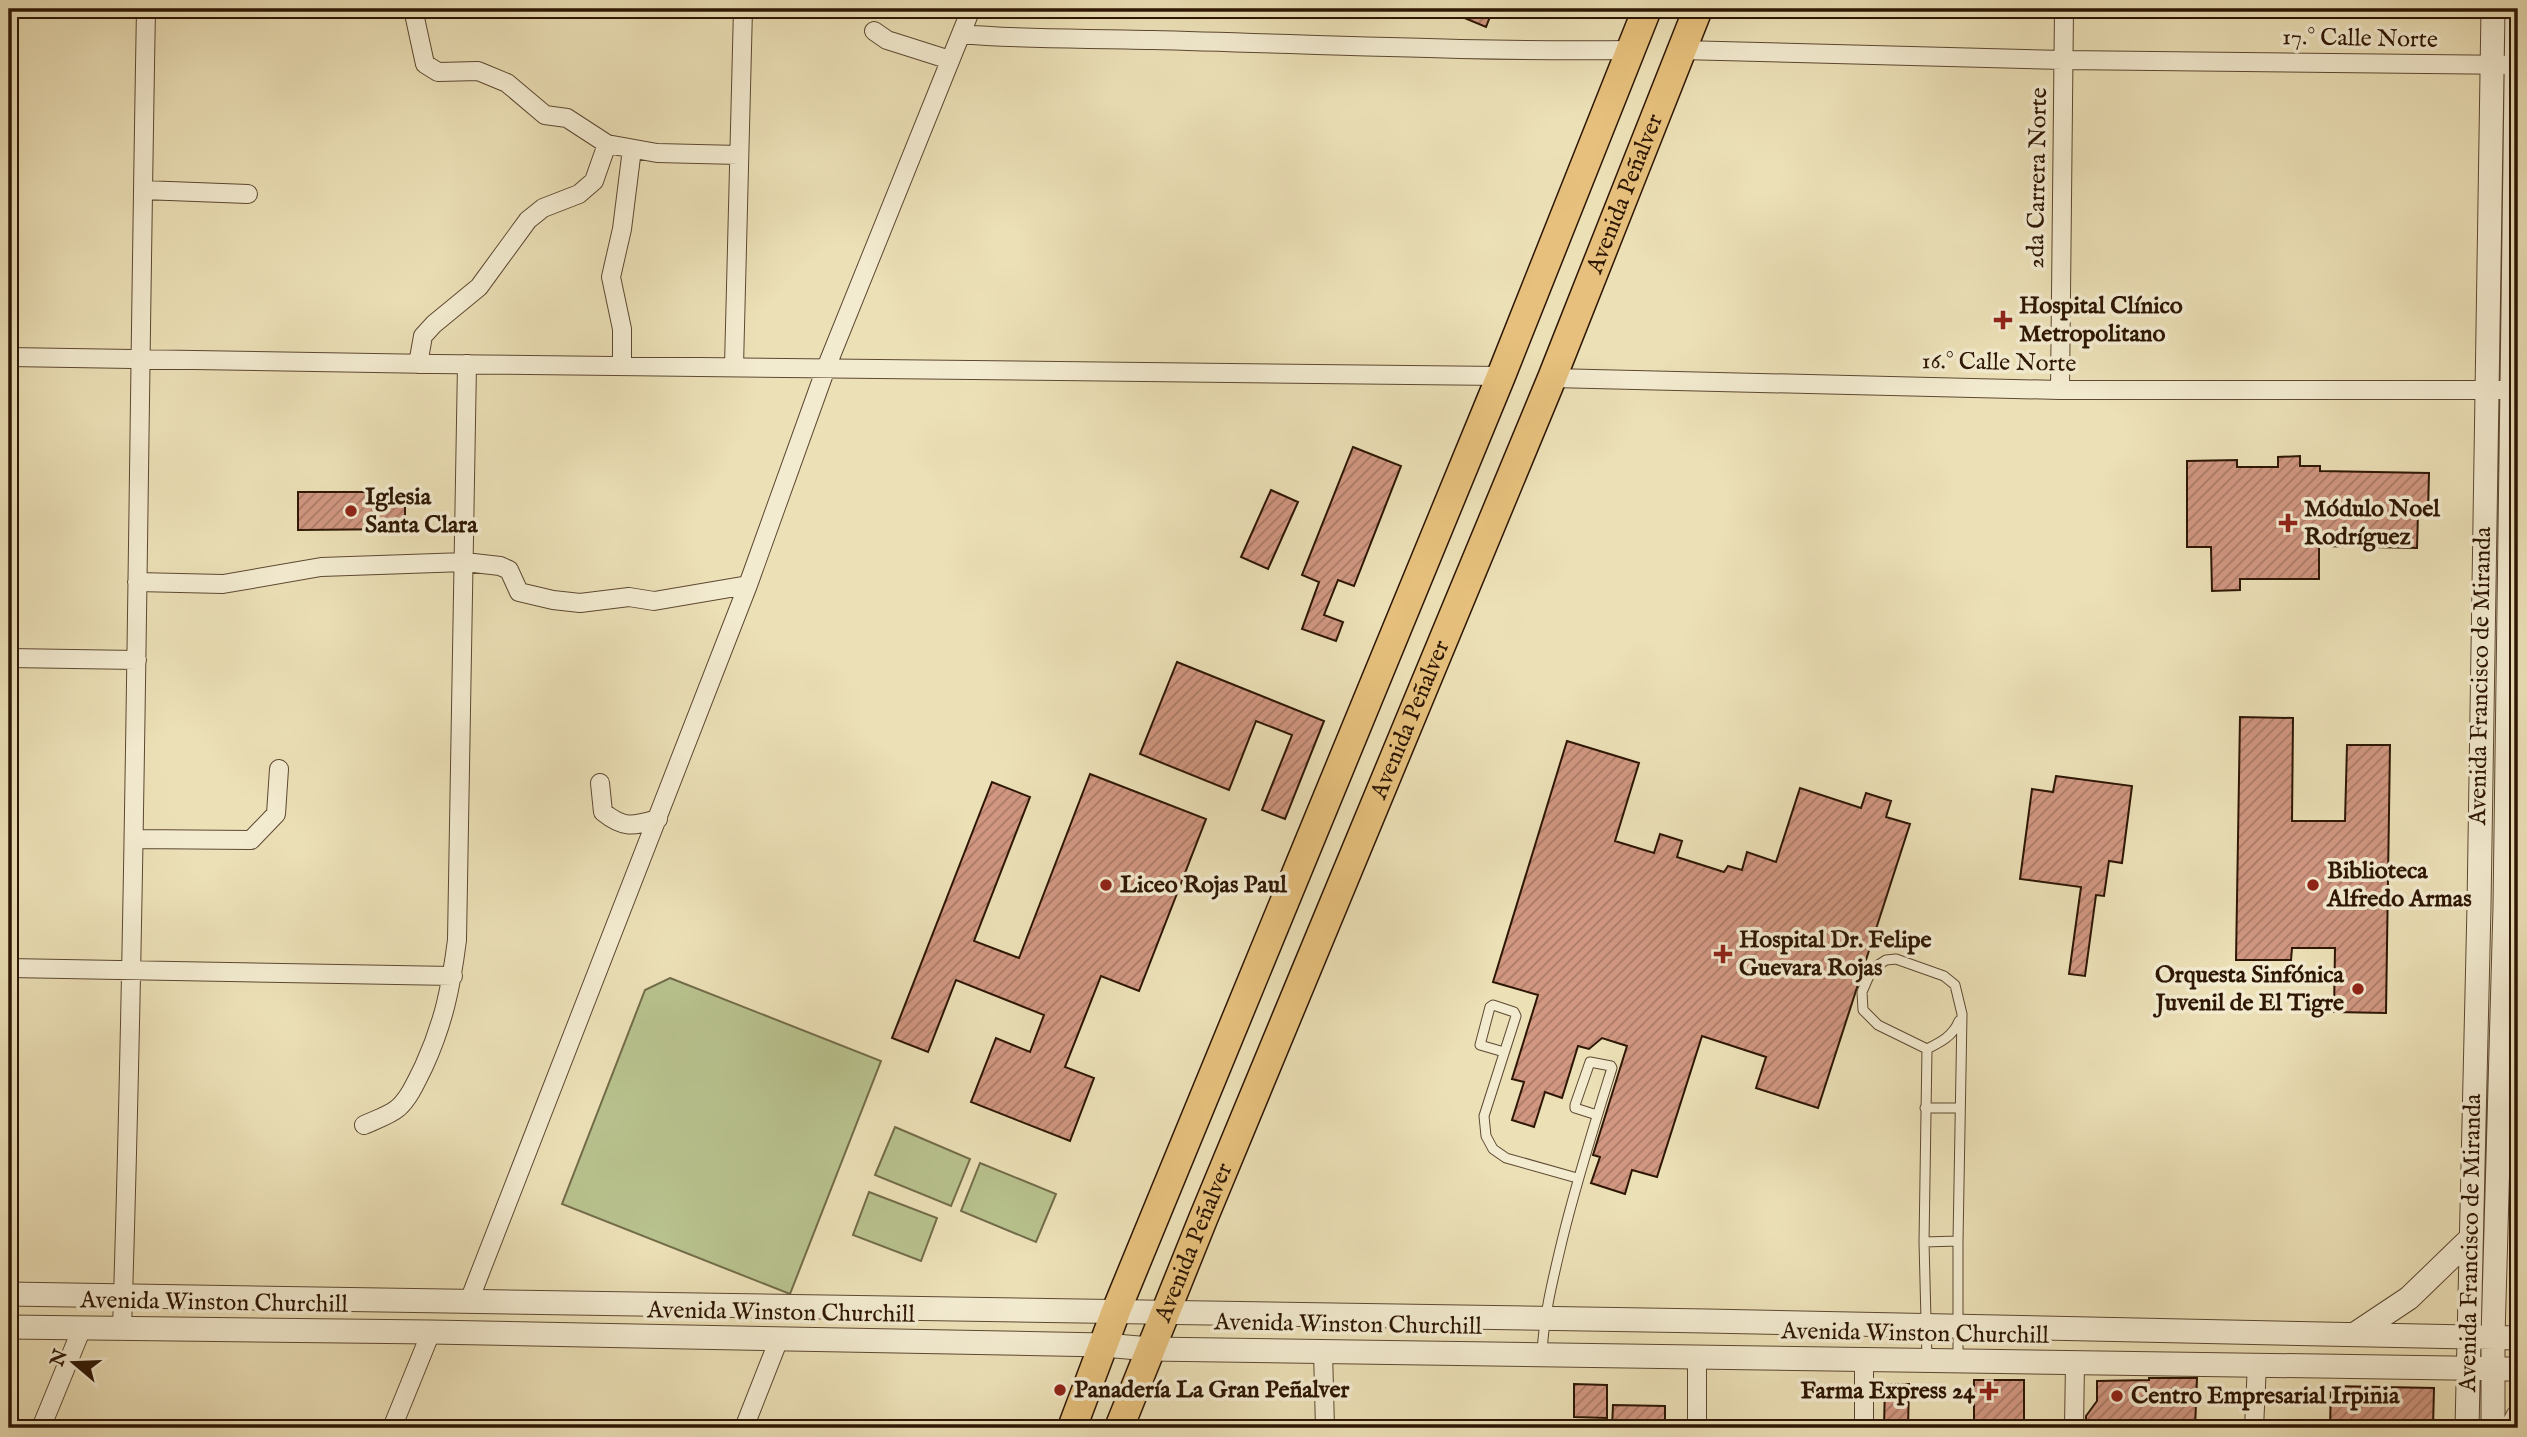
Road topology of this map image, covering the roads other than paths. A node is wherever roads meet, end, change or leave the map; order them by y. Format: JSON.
{"nodes":[{"id":1,"x":146,"y":9,"type":"edge"},
{"id":2,"x":413,"y":9,"type":"edge"},
{"id":3,"x":743,"y":9,"type":"edge"},
{"id":4,"x":971,"y":9,"type":"edge"},
{"id":5,"x":1647,"y":9,"type":"edge"},
{"id":6,"x":1698,"y":9,"type":"edge"},
{"id":7,"x":2064,"y":9,"type":"edge"},
{"id":8,"x":2493,"y":9,"type":"edge"},
{"id":9,"x":2517,"y":9,"type":"edge"},
{"id":10,"x":874,"y":31,"type":"dead end"},
{"id":11,"x":961,"y":34,"type":"junction"},
{"id":12,"x":1631,"y":50,"type":"junction"},
{"id":13,"x":1681,"y":50,"type":"junction"},
{"id":14,"x":950,"y":60,"type":"junction"},
{"id":15,"x":2064,"y":60,"type":"junction"},
{"id":16,"x":2492,"y":65,"type":"junction"},
{"id":17,"x":2517,"y":65,"type":"edge"},
{"id":18,"x":607,"y":144,"type":"junction"},
{"id":19,"x":632,"y":149,"type":"junction"},
{"id":20,"x":739,"y":155,"type":"junction"},
{"id":21,"x":143,"y":190,"type":"junction"},
{"id":22,"x":248,"y":194,"type":"dead end"},
{"id":23,"x":9,"y":357,"type":"edge"},
{"id":24,"x":139,"y":357,"type":"junction"},
{"id":25,"x":418,"y":364,"type":"junction"},
{"id":26,"x":467,"y":364,"type":"junction"},
{"id":27,"x":622,"y":365,"type":"junction"},
{"id":28,"x":733,"y":366,"type":"junction"},
{"id":29,"x":826,"y":368,"type":"junction"},
{"id":30,"x":1501,"y":376,"type":"junction"},
{"id":31,"x":1552,"y":378,"type":"junction"},
{"id":32,"x":2505,"y":389,"type":"edge"},
{"id":33,"x":2060,"y":390,"type":"junction"},
{"id":34,"x":465,"y":562,"type":"junction"},
{"id":35,"x":138,"y":582,"type":"junction"},
{"id":36,"x":748,"y":585,"type":"junction"},
{"id":37,"x":9,"y":658,"type":"edge"},
{"id":38,"x":137,"y":660,"type":"junction"},
{"id":39,"x":279,"y":769,"type":"dead end"},
{"id":40,"x":600,"y":783,"type":"dead end"},
{"id":41,"x":658,"y":819,"type":"junction"},
{"id":42,"x":134,"y":839,"type":"junction"},
{"id":43,"x":2479,"y":906,"type":"junction"},
{"id":44,"x":2512,"y":907,"type":"edge"},
{"id":45,"x":9,"y":968,"type":"edge"},
{"id":46,"x":132,"y":970,"type":"junction"},
{"id":47,"x":453,"y":976,"type":"junction"},
{"id":48,"x":1962,"y":1014,"type":"junction"},
{"id":49,"x":1927,"y":1049,"type":"junction"},
{"id":50,"x":1504,"y":1052,"type":"junction"},
{"id":51,"x":1925,"y":1108,"type":"junction"},
{"id":52,"x":1959,"y":1108,"type":"junction"},
{"id":53,"x":1597,"y":1115,"type":"junction"},
{"id":54,"x":364,"y":1125,"type":"dead end"},
{"id":55,"x":1577,"y":1178,"type":"junction"},
{"id":56,"x":2471,"y":1238,"type":"junction"},
{"id":57,"x":1958,"y":1241,"type":"junction"},
{"id":58,"x":1924,"y":1242,"type":"junction"},
{"id":59,"x":9,"y":1294,"type":"edge"},
{"id":60,"x":123,"y":1296,"type":"junction"},
{"id":61,"x":469,"y":1301,"type":"junction"},
{"id":62,"x":1116,"y":1311,"type":"junction"},
{"id":63,"x":1166,"y":1313,"type":"junction"},
{"id":64,"x":1544,"y":1319,"type":"junction"},
{"id":65,"x":1926,"y":1325,"type":"junction"},
{"id":66,"x":1958,"y":1325,"type":"junction"},
{"id":67,"x":9,"y":1327,"type":"edge"},
{"id":68,"x":82,"y":1328,"type":"junction"},
{"id":69,"x":122,"y":1329,"type":"junction"},
{"id":70,"x":431,"y":1332,"type":"junction"},
{"id":71,"x":2355,"y":1335,"type":"junction"},
{"id":72,"x":2468,"y":1336,"type":"junction"},
{"id":73,"x":2493,"y":1337,"type":"junction"},
{"id":74,"x":2518,"y":1338,"type":"edge"},
{"id":75,"x":779,"y":1339,"type":"junction"},
{"id":76,"x":1104,"y":1345,"type":"junction"},
{"id":77,"x":1150,"y":1349,"type":"junction"},
{"id":78,"x":1323,"y":1351,"type":"junction"},
{"id":79,"x":1542,"y":1355,"type":"junction"},
{"id":80,"x":1697,"y":1357,"type":"junction"},
{"id":81,"x":1864,"y":1359,"type":"junction"},
{"id":82,"x":1927,"y":1361,"type":"junction"},
{"id":83,"x":1958,"y":1361,"type":"junction"},
{"id":84,"x":2075,"y":1362,"type":"junction"},
{"id":85,"x":2257,"y":1364,"type":"junction"},
{"id":86,"x":2493,"y":1368,"type":"junction"},
{"id":87,"x":2518,"y":1369,"type":"edge"},
{"id":88,"x":2468,"y":1370,"type":"junction"},
{"id":89,"x":2518,"y":1416,"type":"edge"},
{"id":90,"x":41,"y":1428,"type":"edge"},
{"id":91,"x":392,"y":1428,"type":"edge"},
{"id":92,"x":744,"y":1428,"type":"edge"},
{"id":93,"x":1072,"y":1428,"type":"edge"},
{"id":94,"x":1119,"y":1428,"type":"edge"},
{"id":95,"x":1325,"y":1428,"type":"edge"},
{"id":96,"x":1697,"y":1428,"type":"edge"},
{"id":97,"x":1864,"y":1428,"type":"edge"},
{"id":98,"x":2074,"y":1428,"type":"edge"},
{"id":99,"x":2254,"y":1428,"type":"edge"},
{"id":100,"x":2468,"y":1428,"type":"edge"},
{"id":101,"x":2493,"y":1428,"type":"edge"},
{"id":102,"x":2512,"y":1428,"type":"edge"}],
"edges":[{"from":1,"to":21,"type":"street"},
{"from":2,"to":18,"type":"street"},
{"from":3,"to":20,"type":"street"},
{"from":4,"to":11,"type":"street"},
{"from":5,"to":12,"type":"main road","name":"Avenida Peñalver"},
{"from":6,"to":13,"type":"main road","name":"Avenida Peñalver"},
{"from":7,"to":15,"type":"street","name":"2da Carrera Norte"},
{"from":8,"to":16,"type":"street","name":"Avenida Francisco de Miranda"},
{"from":9,"to":17,"type":"street","name":"Avenida Francisco de Miranda"},
{"from":10,"to":14,"type":"street"},
{"from":11,"to":12,"type":"street"},
{"from":11,"to":14,"type":"street"},
{"from":12,"to":30,"type":"main road","name":"Avenida Peñalver"},
{"from":13,"to":15,"type":"street","name":"17.° Calle Norte"},
{"from":13,"to":31,"type":"main road","name":"Avenida Peñalver"},
{"from":14,"to":29,"type":"street"},
{"from":15,"to":16,"type":"street","name":"17.° Calle Norte"},
{"from":15,"to":33,"type":"street","name":"2da Carrera Norte"},
{"from":16,"to":17,"type":"street","name":"17.° Calle Norte"},
{"from":16,"to":32,"type":"street","name":"Avenida Francisco de Miranda"},
{"from":17,"to":32,"type":"street","name":"Avenida Francisco de Miranda"},
{"from":18,"to":19,"type":"street"},
{"from":18,"to":25,"type":"street"},
{"from":19,"to":20,"type":"street"},
{"from":19,"to":27,"type":"street"},
{"from":20,"to":28,"type":"street"},
{"from":21,"to":22,"type":"street"},
{"from":21,"to":24,"type":"street"},
{"from":23,"to":24,"type":"street"},
{"from":24,"to":25,"type":"street"},
{"from":24,"to":35,"type":"street"},
{"from":25,"to":26,"type":"street"},
{"from":26,"to":27,"type":"street"},
{"from":26,"to":34,"type":"street"},
{"from":27,"to":28,"type":"street"},
{"from":28,"to":29,"type":"street"},
{"from":29,"to":30,"type":"street"},
{"from":29,"to":36,"type":"street"},
{"from":30,"to":62,"type":"main road","name":"Avenida Peñalver"},
{"from":31,"to":33,"type":"street","name":"16.° Calle Norte"},
{"from":31,"to":63,"type":"main road","name":"Avenida Peñalver"},
{"from":32,"to":33,"type":"street","name":"16.° Calle Norte"},
{"from":32,"to":43,"type":"street","name":"Avenida Francisco de Miranda"},
{"from":32,"to":44,"type":"street","name":"Avenida Francisco de Miranda"},
{"from":34,"to":35,"type":"street"},
{"from":34,"to":36,"type":"street"},
{"from":34,"to":47,"type":"street"},
{"from":35,"to":38,"type":"street"},
{"from":36,"to":41,"type":"street"},
{"from":37,"to":38,"type":"street"},
{"from":38,"to":42,"type":"street"},
{"from":39,"to":42,"type":"street"},
{"from":40,"to":41,"type":"street"},
{"from":41,"to":61,"type":"street"},
{"from":42,"to":46,"type":"street"},
{"from":43,"to":44,"type":"street"},
{"from":43,"to":56,"type":"street","name":"Avenida Francisco de Miranda"},
{"from":44,"to":73,"type":"street","name":"Avenida Francisco de Miranda"},
{"from":45,"to":46,"type":"street"},
{"from":46,"to":47,"type":"street"},
{"from":46,"to":60,"type":"street"},
{"from":47,"to":54,"type":"street"},
{"from":48,"to":49,"type":"lane"},
{"from":48,"to":49,"type":"lane"},
{"from":48,"to":52,"type":"lane"},
{"from":49,"to":51,"type":"lane"},
{"from":50,"to":50,"type":"lane"},
{"from":50,"to":55,"type":"lane"},
{"from":51,"to":52,"type":"lane"},
{"from":51,"to":58,"type":"lane"},
{"from":52,"to":57,"type":"lane"},
{"from":53,"to":53,"type":"lane"},
{"from":53,"to":55,"type":"lane"},
{"from":55,"to":64,"type":"lane"},
{"from":56,"to":71,"type":"street"},
{"from":56,"to":72,"type":"street","name":"Avenida Francisco de Miranda"},
{"from":57,"to":58,"type":"lane"},
{"from":57,"to":66,"type":"lane"},
{"from":58,"to":65,"type":"lane"},
{"from":59,"to":60,"type":"street","name":"Avenida Winston Churchill"},
{"from":60,"to":61,"type":"street","name":"Avenida Winston Churchill"},
{"from":60,"to":69,"type":"street"},
{"from":61,"to":62,"type":"street","name":"Avenida Winston Churchill"},
{"from":62,"to":63,"type":"street","name":"Avenida Winston Churchill"},
{"from":62,"to":76,"type":"main road","name":"Avenida Peñalver"},
{"from":63,"to":64,"type":"street","name":"Avenida Winston Churchill"},
{"from":63,"to":77,"type":"main road","name":"Avenida Peñalver"},
{"from":64,"to":65,"type":"street","name":"Avenida Winston Churchill"},
{"from":64,"to":79,"type":"lane"},
{"from":65,"to":66,"type":"street","name":"Avenida Winston Churchill"},
{"from":65,"to":82,"type":"lane"},
{"from":66,"to":71,"type":"street","name":"Avenida Winston Churchill"},
{"from":66,"to":83,"type":"lane"},
{"from":67,"to":68,"type":"street","name":"Avenida Winston Churchill"},
{"from":68,"to":69,"type":"street","name":"Avenida Winston Churchill"},
{"from":68,"to":90,"type":"street"},
{"from":69,"to":70,"type":"street","name":"Avenida Winston Churchill"},
{"from":70,"to":75,"type":"street","name":"Avenida Winston Churchill"},
{"from":70,"to":91,"type":"street"},
{"from":71,"to":72,"type":"street","name":"Avenida Winston Churchill"},
{"from":72,"to":73,"type":"street","name":"Avenida Winston Churchill"},
{"from":72,"to":88,"type":"street","name":"Avenida Francisco de Miranda"},
{"from":73,"to":74,"type":"street","name":"Avenida Winston Churchill"},
{"from":73,"to":86,"type":"street","name":"Avenida Francisco de Miranda"},
{"from":75,"to":76,"type":"street","name":"Avenida Winston Churchill"},
{"from":75,"to":92,"type":"street"},
{"from":76,"to":77,"type":"street","name":"Avenida Winston Churchill"},
{"from":76,"to":93,"type":"main road","name":"Avenida Peñalver"},
{"from":77,"to":78,"type":"street","name":"Avenida Winston Churchill"},
{"from":77,"to":94,"type":"main road","name":"Avenida Peñalver"},
{"from":78,"to":79,"type":"street","name":"Avenida Winston Churchill"},
{"from":78,"to":95,"type":"street"},
{"from":79,"to":80,"type":"street","name":"Avenida Winston Churchill"},
{"from":80,"to":81,"type":"street","name":"Avenida Winston Churchill"},
{"from":80,"to":96,"type":"street"},
{"from":81,"to":82,"type":"street","name":"Avenida Winston Churchill"},
{"from":81,"to":97,"type":"street"},
{"from":82,"to":83,"type":"street","name":"Avenida Winston Churchill"},
{"from":83,"to":84,"type":"street","name":"Avenida Winston Churchill"},
{"from":84,"to":85,"type":"street","name":"Avenida Winston Churchill"},
{"from":84,"to":98,"type":"street"},
{"from":85,"to":88,"type":"street","name":"Avenida Winston Churchill"},
{"from":85,"to":99,"type":"street"},
{"from":86,"to":87,"type":"street","name":"Avenida Winston Churchill"},
{"from":86,"to":88,"type":"street","name":"Avenida Winston Churchill"},
{"from":86,"to":101,"type":"street","name":"Avenida Francisco de Miranda"},
{"from":88,"to":100,"type":"street","name":"Avenida Francisco de Miranda"},
{"from":89,"to":102,"type":"street"}]}
